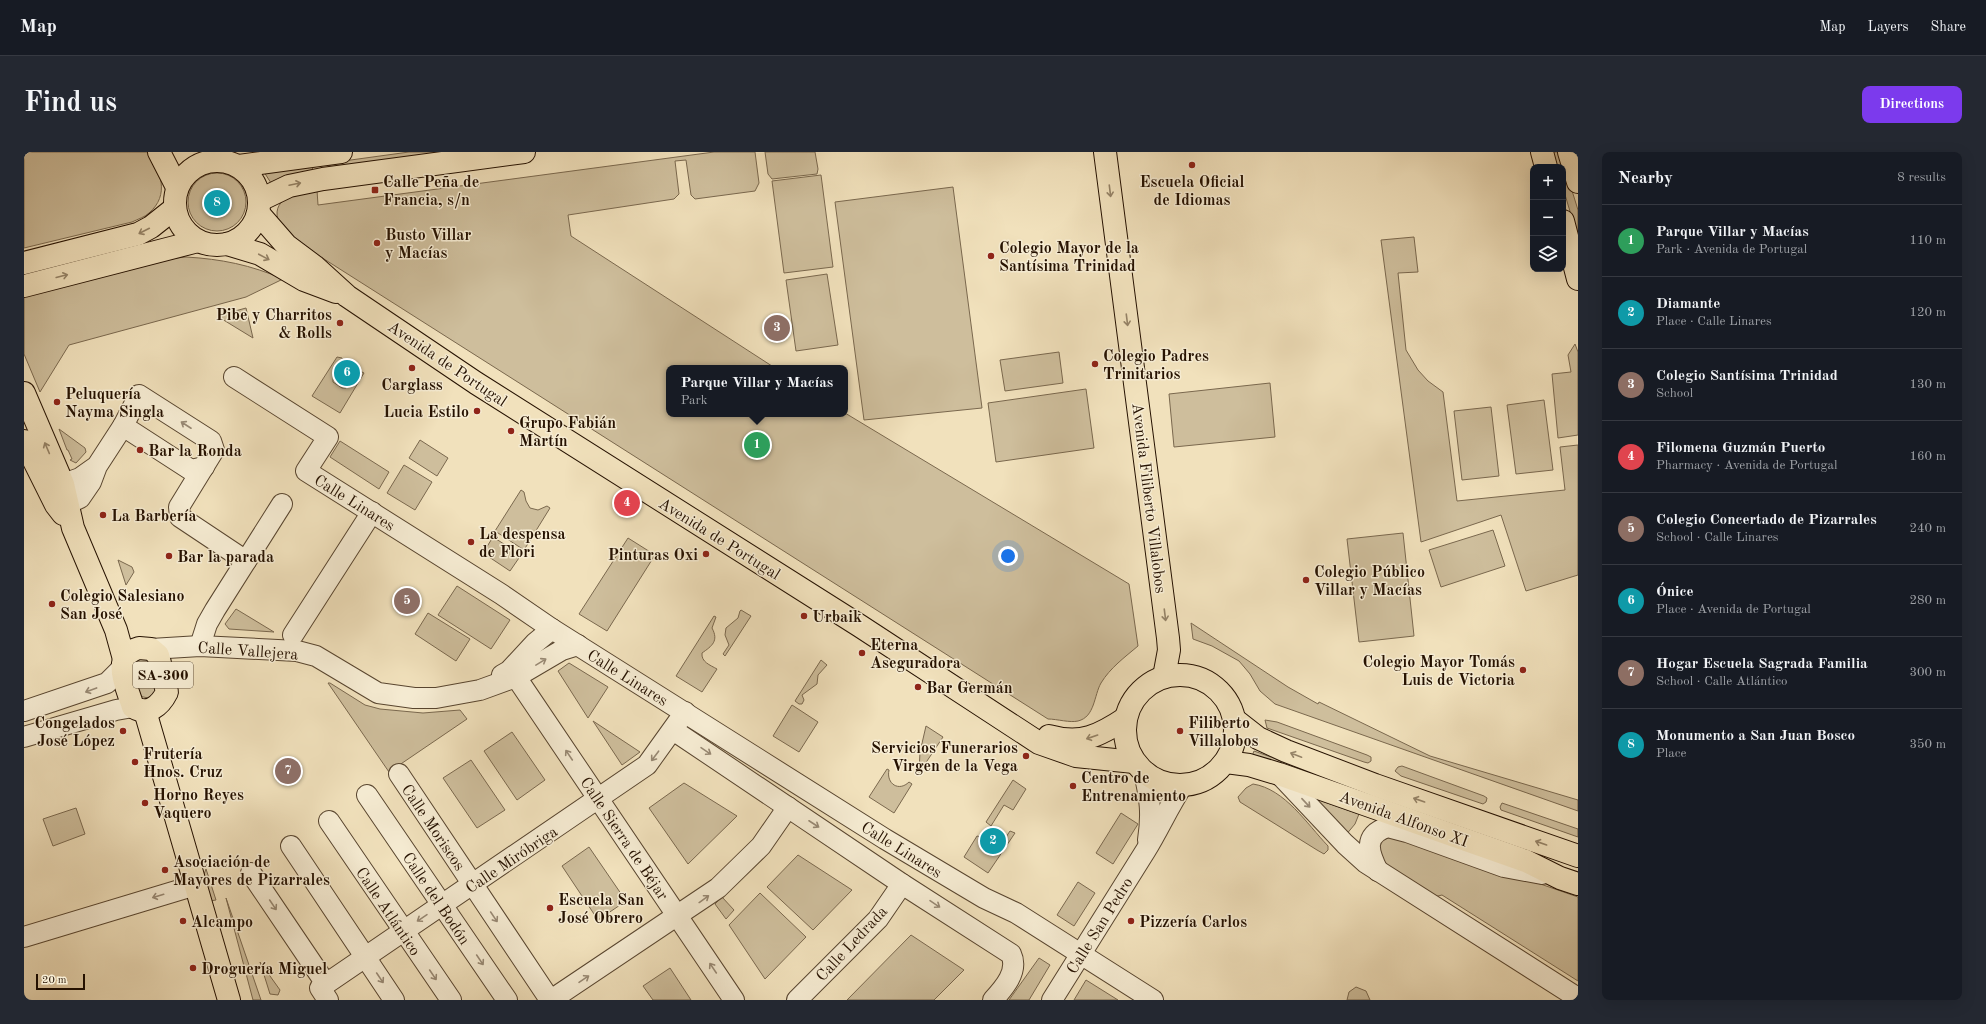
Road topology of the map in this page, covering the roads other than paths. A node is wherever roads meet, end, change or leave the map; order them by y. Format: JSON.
{"nodes":[{"id":1,"x":159,"y":152,"type":"edge"},
{"id":2,"x":341,"y":152,"type":"edge"},
{"id":3,"x":524,"y":152,"type":"edge"},
{"id":4,"x":1105,"y":152,"type":"edge"},
{"id":5,"x":1542,"y":152,"type":"edge"},
{"id":6,"x":1569,"y":152,"type":"edge"},
{"id":7,"x":206,"y":156,"type":"edge"},
{"id":8,"x":1545,"y":164,"type":"edge"},
{"id":9,"x":239,"y":166,"type":"junction"},
{"id":10,"x":1578,"y":182,"type":"edge"},
{"id":11,"x":176,"y":198,"type":"junction"},
{"id":12,"x":259,"y":207,"type":"junction"},
{"id":13,"x":1566,"y":233,"type":"edge"},
{"id":14,"x":198,"y":241,"type":"junction"},
{"id":15,"x":227,"y":244,"type":"junction"},
{"id":16,"x":24,"y":263,"type":"edge"},
{"id":17,"x":1578,"y":279,"type":"edge"},
{"id":18,"x":24,"y":286,"type":"edge"},
{"id":19,"x":347,"y":296,"type":"junction"},
{"id":20,"x":234,"y":378,"type":"dead end"},
{"id":21,"x":24,"y":393,"type":"edge"},
{"id":22,"x":123,"y":426,"type":"junction"},
{"id":23,"x":24,"y":442,"type":"edge"},
{"id":24,"x":196,"y":475,"type":"junction"},
{"id":25,"x":62,"y":498,"type":"junction"},
{"id":26,"x":282,"y":504,"type":"dead end"},
{"id":27,"x":372,"y":512,"type":"junction"},
{"id":28,"x":246,"y":561,"type":"junction"},
{"id":29,"x":552,"y":629,"type":"junction"},
{"id":30,"x":293,"y":635,"type":"dead end"},
{"id":31,"x":200,"y":646,"type":"junction"},
{"id":32,"x":578,"y":646,"type":"junction"},
{"id":33,"x":143,"y":655,"type":"junction"},
{"id":34,"x":516,"y":676,"type":"junction"},
{"id":35,"x":1164,"y":677,"type":"junction"},
{"id":36,"x":480,"y":690,"type":"junction"},
{"id":37,"x":139,"y":709,"type":"junction"},
{"id":38,"x":24,"y":711,"type":"edge"},
{"id":39,"x":685,"y":712,"type":"junction"},
{"id":40,"x":1126,"y":718,"type":"junction"},
{"id":41,"x":1235,"y":720,"type":"junction"},
{"id":42,"x":1014,"y":726,"type":"junction"},
{"id":43,"x":673,"y":730,"type":"junction"},
{"id":44,"x":24,"y":737,"type":"edge"},
{"id":45,"x":1226,"y":762,"type":"junction"},
{"id":46,"x":1139,"y":767,"type":"junction"},
{"id":47,"x":399,"y":774,"type":"dead end"},
{"id":48,"x":1279,"y":774,"type":"junction"},
{"id":49,"x":1183,"y":785,"type":"junction"},
{"id":50,"x":367,"y":796,"type":"dead end"},
{"id":51,"x":599,"y":799,"type":"junction"},
{"id":52,"x":788,"y":807,"type":"junction"},
{"id":53,"x":329,"y":821,"type":"dead end"},
{"id":54,"x":291,"y":846,"type":"dead end"},
{"id":55,"x":1146,"y":850,"type":"junction"},
{"id":56,"x":1578,"y":856,"type":"edge"},
{"id":57,"x":1378,"y":871,"type":"junction"},
{"id":58,"x":251,"y":873,"type":"dead end"},
{"id":59,"x":1569,"y":881,"type":"edge"},
{"id":60,"x":902,"y":884,"type":"junction"},
{"id":61,"x":196,"y":885,"type":"junction"},
{"id":62,"x":472,"y":885,"type":"junction"},
{"id":63,"x":442,"y":905,"type":"junction"},
{"id":64,"x":678,"y":916,"type":"junction"},
{"id":65,"x":403,"y":931,"type":"junction"},
{"id":66,"x":24,"y":937,"type":"edge"},
{"id":67,"x":1081,"y":955,"type":"junction"},
{"id":68,"x":365,"y":957,"type":"junction"},
{"id":69,"x":324,"y":991,"type":"edge"},
{"id":70,"x":1578,"y":998,"type":"edge"},
{"id":71,"x":230,"y":1000,"type":"edge"},
{"id":72,"x":394,"y":1000,"type":"edge"},
{"id":73,"x":451,"y":1000,"type":"edge"},
{"id":74,"x":507,"y":1000,"type":"edge"},
{"id":75,"x":550,"y":1000,"type":"edge"},
{"id":76,"x":734,"y":1000,"type":"edge"},
{"id":77,"x":797,"y":1000,"type":"edge"},
{"id":78,"x":993,"y":1000,"type":"edge"},
{"id":79,"x":1052,"y":1000,"type":"edge"},
{"id":80,"x":1152,"y":1000,"type":"edge"}],
"edges":[{"from":1,"to":11,"type":"main road"},
{"from":2,"to":9,"type":"main road"},
{"from":12,"to":3,"type":"main road","one_way":true},
{"from":4,"to":35,"type":"main road","name":"Avenida Filiberto Villalobos","one_way":true},
{"from":5,"to":8,"type":"main road"},
{"from":6,"to":10,"type":"main road"},
{"from":7,"to":9,"type":"main road"},
{"from":7,"to":11,"type":"main road"},
{"from":9,"to":12,"type":"main road"},
{"from":11,"to":14,"type":"main road"},
{"from":11,"to":16,"type":"main road","one_way":true},
{"from":12,"to":15,"type":"main road"},
{"from":12,"to":19,"type":"main road","name":"Avenida de Portugal"},
{"from":13,"to":17,"type":"main road"},
{"from":14,"to":15,"type":"main road"},
{"from":18,"to":14,"type":"main road","one_way":true},
{"from":15,"to":19,"type":"main road","name":"Avenida de Portugal","one_way":true},
{"from":19,"to":42,"type":"main road","name":"Avenida de Portugal"},
{"from":20,"to":27,"type":"street","name":"Calle Linares"},
{"from":25,"to":21,"type":"main road","number":"SA-300","one_way":true},
{"from":22,"to":24,"type":"street"},
{"from":24,"to":22,"type":"street","one_way":true},
{"from":22,"to":25,"type":"street"},
{"from":23,"to":25,"type":"main road","number":"SA-300"},
{"from":24,"to":28,"type":"street"},
{"from":25,"to":33,"type":"main road","number":"SA-300"},
{"from":26,"to":28,"type":"street"},
{"from":27,"to":29,"type":"street","name":"Calle Linares"},
{"from":27,"to":30,"type":"street"},
{"from":28,"to":31,"type":"street"},
{"from":29,"to":32,"type":"street","name":"Calle Linares"},
{"from":29,"to":36,"type":"street","name":"Calle Vallejera"},
{"from":31,"to":33,"type":"street","name":"Calle Vallejera"},
{"from":31,"to":36,"type":"street","name":"Calle Vallejera"},
{"from":34,"to":32,"type":"street","name":"Calle Vallejera","one_way":true},
{"from":32,"to":39,"type":"street","name":"Calle Linares"},
{"from":33,"to":37,"type":"main road","number":"SA-300"},
{"from":33,"to":37,"type":"main road","number":"SA-300"},
{"from":33,"to":38,"type":"street","one_way":true},
{"from":34,"to":36,"type":"street","name":"Calle Vallejera"},
{"from":51,"to":34,"type":"street","name":"Calle Sierra de Béjar","one_way":true},
{"from":35,"to":40,"type":"main road"},
{"from":35,"to":41,"type":"main road"},
{"from":37,"to":44,"type":"street"},
{"from":37,"to":61,"type":"main road","number":"SA-300"},
{"from":39,"to":43,"type":"street","name":"Calle Miróbriga"},
{"from":39,"to":67,"type":"street","name":"Calle Linares"},
{"from":40,"to":42,"type":"main road","name":"Avenida de Portugal","one_way":true},
{"from":40,"to":46,"type":"main road"},
{"from":41,"to":45,"type":"main road"},
{"from":56,"to":41,"type":"main road","name":"Avenida Alfonso XI","one_way":true},
{"from":42,"to":46,"type":"main road","name":"Avenida de Portugal"},
{"from":43,"to":51,"type":"street","name":"Calle Miróbriga","one_way":true},
{"from":43,"to":52,"type":"street","name":"Calle Linares","one_way":true},
{"from":45,"to":48,"type":"main road","name":"Avenida Alfonso XI"},
{"from":45,"to":49,"type":"main road"},
{"from":46,"to":49,"type":"main road"},
{"from":46,"to":55,"type":"street","name":"Calle San Pedro"},
{"from":47,"to":62,"type":"street","name":"Calle Moriscos"},
{"from":48,"to":57,"type":"street","one_way":true},
{"from":48,"to":59,"type":"main road","name":"Avenida Alfonso XI"},
{"from":49,"to":55,"type":"street","name":"Calle San Pedro"},
{"from":50,"to":63,"type":"street","name":"Calle del Bodón"},
{"from":51,"to":62,"type":"street","name":"Calle Miróbriga"},
{"from":51,"to":64,"type":"street","name":"Calle Sierra de Béjar"},
{"from":52,"to":60,"type":"street","name":"Calle Linares","one_way":true},
{"from":64,"to":52,"type":"street","one_way":true},
{"from":53,"to":65,"type":"street","name":"Calle Atlántico"},
{"from":54,"to":68,"type":"street"},
{"from":55,"to":67,"type":"street","name":"Calle San Pedro"},
{"from":57,"to":59,"type":"street"},
{"from":57,"to":70,"type":"street"},
{"from":58,"to":69,"type":"street","one_way":true},
{"from":60,"to":77,"type":"street","name":"Calle Ledrada"},
{"from":60,"to":78,"type":"street","name":"Calle Linares","one_way":true},
{"from":61,"to":66,"type":"street","one_way":true},
{"from":61,"to":71,"type":"main road","number":"SA-300"},
{"from":62,"to":63,"type":"street","name":"Calle Miróbriga"},
{"from":62,"to":75,"type":"street","name":"Calle Moriscos","one_way":true},
{"from":63,"to":65,"type":"street","name":"Calle Miróbriga","one_way":true},
{"from":63,"to":74,"type":"street","name":"Calle del Bodón","one_way":true},
{"from":75,"to":64,"type":"street","one_way":true},
{"from":76,"to":64,"type":"street","name":"Calle Sierra de Béjar","one_way":true},
{"from":65,"to":68,"type":"street","name":"Calle Miróbriga"},
{"from":65,"to":73,"type":"street","name":"Calle Atlántico","one_way":true},
{"from":67,"to":79,"type":"street","name":"Calle San Pedro"},
{"from":67,"to":80,"type":"street","name":"Calle Linares"},
{"from":68,"to":69,"type":"street","name":"Calle Miróbriga"},
{"from":68,"to":72,"type":"street","one_way":true}]}
